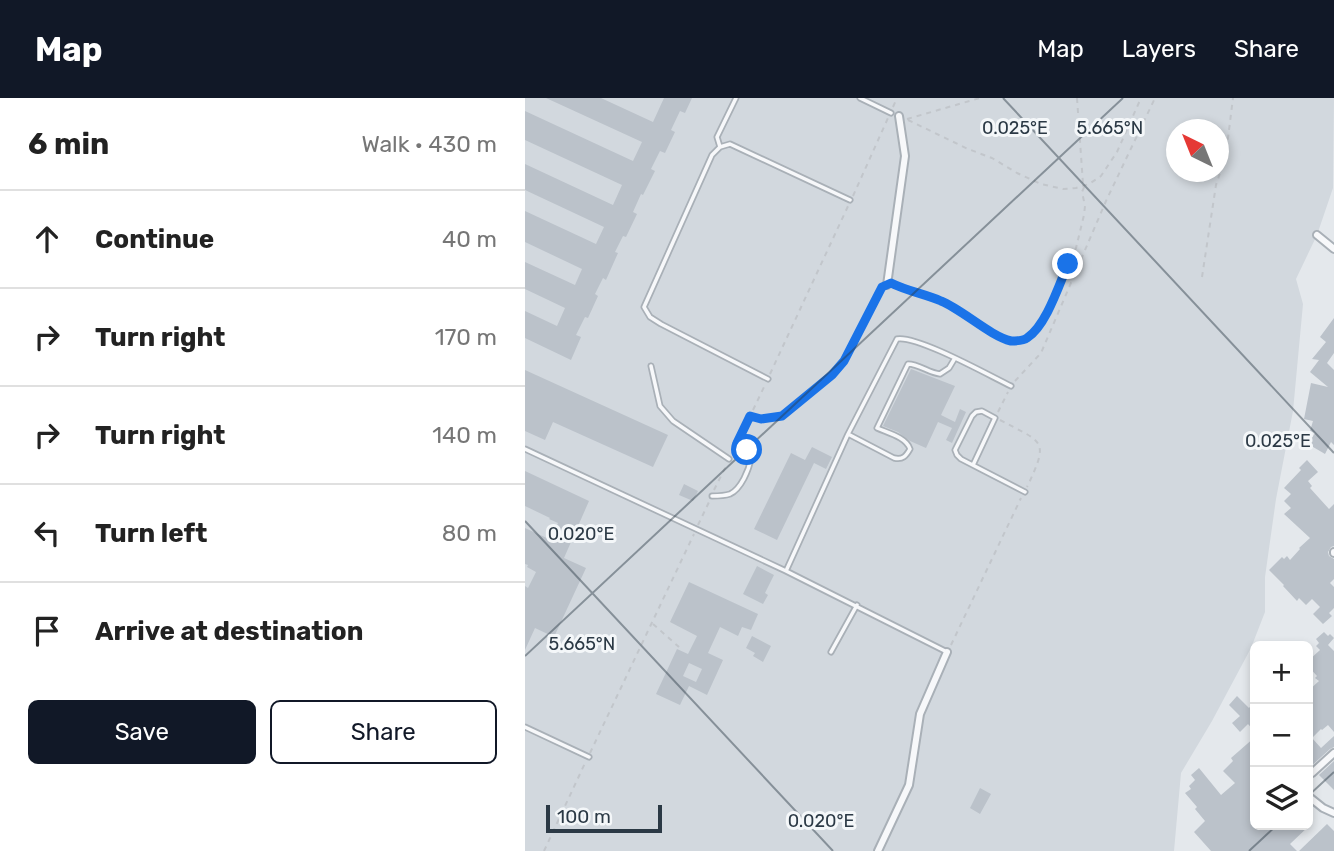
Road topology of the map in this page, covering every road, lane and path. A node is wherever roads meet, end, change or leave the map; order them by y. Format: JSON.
{"nodes":[{"id":1,"x":736,"y":98,"type":"edge"},
{"id":2,"x":860,"y":98,"type":"edge"},
{"id":3,"x":897,"y":98,"type":"edge"},
{"id":4,"x":980,"y":98,"type":"edge"},
{"id":5,"x":1077,"y":98,"type":"edge"},
{"id":6,"x":1140,"y":98,"type":"edge"},
{"id":7,"x":1155,"y":98,"type":"edge"},
{"id":8,"x":1233,"y":98,"type":"edge"},
{"id":9,"x":891,"y":113,"type":"junction"},
{"id":10,"x":899,"y":116,"type":"dead end"},
{"id":11,"x":720,"y":148,"type":"junction"},
{"id":12,"x":1084,"y":185,"type":"junction"},
{"id":13,"x":850,"y":200,"type":"junction"},
{"id":14,"x":1317,"y":235,"type":"dead end"},
{"id":15,"x":1334,"y":249,"type":"edge"},
{"id":16,"x":1202,"y":277,"type":"dead end"},
{"id":17,"x":887,"y":285,"type":"junction"},
{"id":18,"x":955,"y":358,"type":"junction"},
{"id":19,"x":651,"y":366,"type":"dead end"},
{"id":20,"x":768,"y":379,"type":"junction"},
{"id":21,"x":1011,"y":386,"type":"junction"},
{"id":22,"x":750,"y":416,"type":"junction"},
{"id":23,"x":995,"y":418,"type":"junction"},
{"id":24,"x":848,"y":434,"type":"junction"},
{"id":25,"x":737,"y":443,"type":"joint"},
{"id":26,"x":525,"y":449,"type":"edge"},
{"id":27,"x":729,"y":459,"type":"joint"},
{"id":28,"x":973,"y":465,"type":"junction"},
{"id":29,"x":1024,"y":492,"type":"junction"},
{"id":30,"x":712,"y":496,"type":"junction"},
{"id":31,"x":696,"y":530,"type":"junction"},
{"id":32,"x":786,"y":571,"type":"junction"},
{"id":33,"x":857,"y":605,"type":"junction"},
{"id":34,"x":652,"y":624,"type":"junction"},
{"id":35,"x":679,"y":647,"type":"dead end"},
{"id":36,"x":831,"y":652,"type":"dead end"},
{"id":37,"x":947,"y":652,"type":"junction"},
{"id":38,"x":525,"y":727,"type":"edge"},
{"id":39,"x":1334,"y":753,"type":"edge"},
{"id":40,"x":589,"y":757,"type":"junction"},
{"id":41,"x":1313,"y":772,"type":"edge"},
{"id":42,"x":1313,"y":800,"type":"edge"},
{"id":43,"x":1334,"y":813,"type":"edge"},
{"id":44,"x":544,"y":851,"type":"edge"},
{"id":45,"x":878,"y":851,"type":"edge"}],
"edges":[{"from":1,"to":11,"type":"lane"},
{"from":2,"to":9,"type":"lane"},
{"from":3,"to":9,"type":"path"},
{"from":4,"to":12,"type":"path"},
{"from":5,"to":12,"type":"path"},
{"from":6,"to":12,"type":"path"},
{"from":7,"to":21,"type":"path"},
{"from":8,"to":16,"type":"path"},
{"from":9,"to":13,"type":"path"},
{"from":10,"to":17,"type":"street"},
{"from":11,"to":13,"type":"lane"},
{"from":11,"to":20,"type":"lane"},
{"from":12,"to":17,"type":"path"},
{"from":13,"to":20,"type":"path"},
{"from":14,"to":15,"type":"street"},
{"from":17,"to":22,"type":"path"},
{"from":18,"to":21,"type":"lane"},
{"from":18,"to":24,"type":"lane"},
{"from":18,"to":24,"type":"lane"},
{"from":19,"to":27,"type":"lane"},
{"from":20,"to":22,"type":"path"},
{"from":21,"to":23,"type":"path"},
{"from":22,"to":25,"type":"path"},
{"from":23,"to":28,"type":"lane"},
{"from":23,"to":28,"type":"lane"},
{"from":23,"to":29,"type":"path"},
{"from":24,"to":32,"type":"lane"},
{"from":25,"to":30,"type":"lane"},
{"from":26,"to":31,"type":"lane"},
{"from":27,"to":30,"type":"path"},
{"from":28,"to":29,"type":"lane"},
{"from":29,"to":37,"type":"path"},
{"from":30,"to":31,"type":"path"},
{"from":31,"to":32,"type":"lane"},
{"from":31,"to":34,"type":"path"},
{"from":32,"to":33,"type":"lane"},
{"from":33,"to":36,"type":"lane"},
{"from":33,"to":37,"type":"lane"},
{"from":34,"to":35,"type":"path"},
{"from":34,"to":40,"type":"path"},
{"from":37,"to":45,"type":"street"},
{"from":38,"to":40,"type":"lane"},
{"from":39,"to":41,"type":"street"},
{"from":40,"to":44,"type":"path"},
{"from":42,"to":43,"type":"street"}]}
